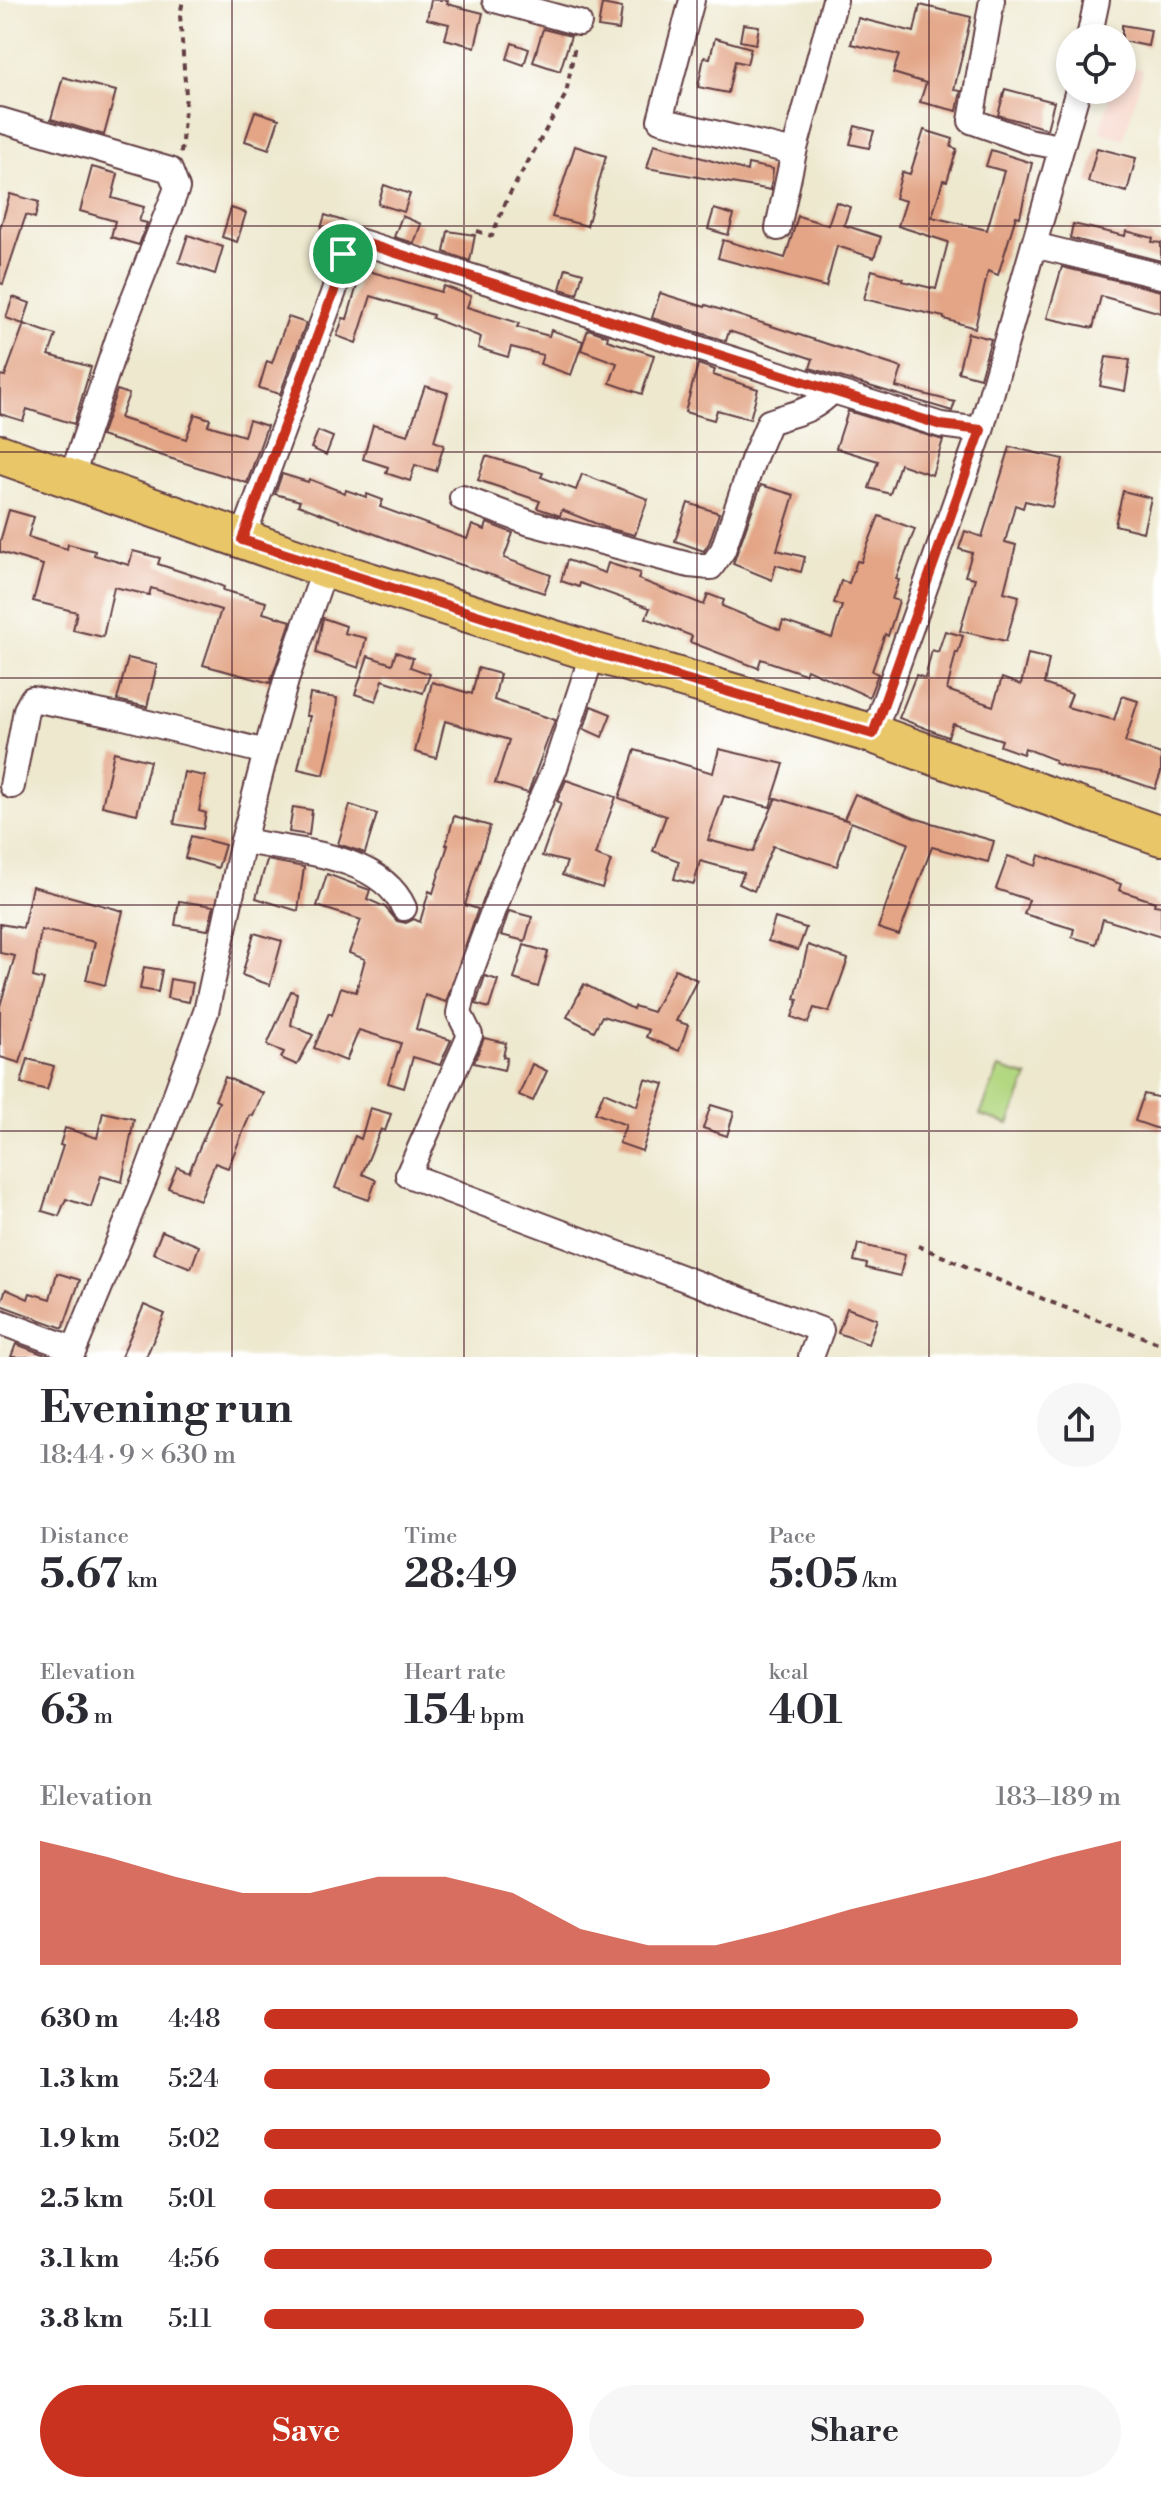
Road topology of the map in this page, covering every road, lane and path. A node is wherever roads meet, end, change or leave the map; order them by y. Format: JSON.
{"nodes":[{"id":1,"x":183,"y":0,"type":"edge"},
{"id":2,"x":495,"y":0,"type":"edge"},
{"id":3,"x":692,"y":0,"type":"edge"},
{"id":4,"x":835,"y":0,"type":"edge"},
{"id":5,"x":992,"y":0,"type":"edge"},
{"id":6,"x":1097,"y":0,"type":"edge"},
{"id":7,"x":579,"y":23,"type":"joint"},
{"id":8,"x":1092,"y":24,"type":"edge"},
{"id":9,"x":1074,"y":104,"type":"edge"},
{"id":10,"x":0,"y":120,"type":"edge"},
{"id":11,"x":1060,"y":147,"type":"junction"},
{"id":12,"x":794,"y":152,"type":"junction"},
{"id":13,"x":177,"y":188,"type":"junction"},
{"id":14,"x":778,"y":228,"type":"dead end"},
{"id":15,"x":477,"y":231,"type":"dead end"},
{"id":16,"x":1034,"y":245,"type":"junction"},
{"id":17,"x":1161,"y":276,"type":"edge"},
{"id":18,"x":832,"y":391,"type":"junction"},
{"id":19,"x":981,"y":430,"type":"junction"},
{"id":20,"x":0,"y":454,"type":"edge"},
{"id":21,"x":71,"y":479,"type":"junction"},
{"id":22,"x":462,"y":498,"type":"dead end"},
{"id":23,"x":242,"y":540,"type":"junction"},
{"id":24,"x":325,"y":568,"type":"junction"},
{"id":25,"x":593,"y":652,"type":"junction"},
{"id":26,"x":873,"y":734,"type":"junction"},
{"id":27,"x":266,"y":752,"type":"junction"},
{"id":28,"x":12,"y":786,"type":"dead end"},
{"id":29,"x":1161,"y":836,"type":"edge"},
{"id":30,"x":243,"y":841,"type":"junction"},
{"id":31,"x":404,"y":908,"type":"dead end"},
{"id":32,"x":918,"y":1246,"type":"dead end"},
{"id":33,"x":0,"y":1322,"type":"edge"},
{"id":34,"x":1161,"y":1344,"type":"edge"},
{"id":35,"x":72,"y":1353,"type":"edge"},
{"id":36,"x":811,"y":1357,"type":"edge"}],
"edges":[{"from":1,"to":13,"type":"path"},
{"from":2,"to":7,"type":"street"},
{"from":3,"to":12,"type":"street"},
{"from":4,"to":12,"type":"street"},
{"from":5,"to":11,"type":"street"},
{"from":6,"to":8,"type":"street"},
{"from":7,"to":15,"type":"path"},
{"from":9,"to":11,"type":"street"},
{"from":10,"to":13,"type":"street"},
{"from":11,"to":16,"type":"street"},
{"from":12,"to":14,"type":"street"},
{"from":13,"to":21,"type":"street"},
{"from":16,"to":17,"type":"street"},
{"from":16,"to":19,"type":"street"},
{"from":18,"to":19,"type":"street"},
{"from":18,"to":22,"type":"street"},
{"from":18,"to":23,"type":"street"},
{"from":19,"to":26,"type":"street"},
{"from":20,"to":21,"type":"main road"},
{"from":21,"to":23,"type":"main road"},
{"from":23,"to":24,"type":"main road"},
{"from":24,"to":25,"type":"main road"},
{"from":24,"to":27,"type":"street"},
{"from":25,"to":26,"type":"main road"},
{"from":25,"to":36,"type":"street"},
{"from":26,"to":29,"type":"main road"},
{"from":27,"to":28,"type":"street"},
{"from":27,"to":30,"type":"street"},
{"from":30,"to":31,"type":"street"},
{"from":30,"to":35,"type":"street"},
{"from":32,"to":34,"type":"path"},
{"from":33,"to":35,"type":"street"}]}
